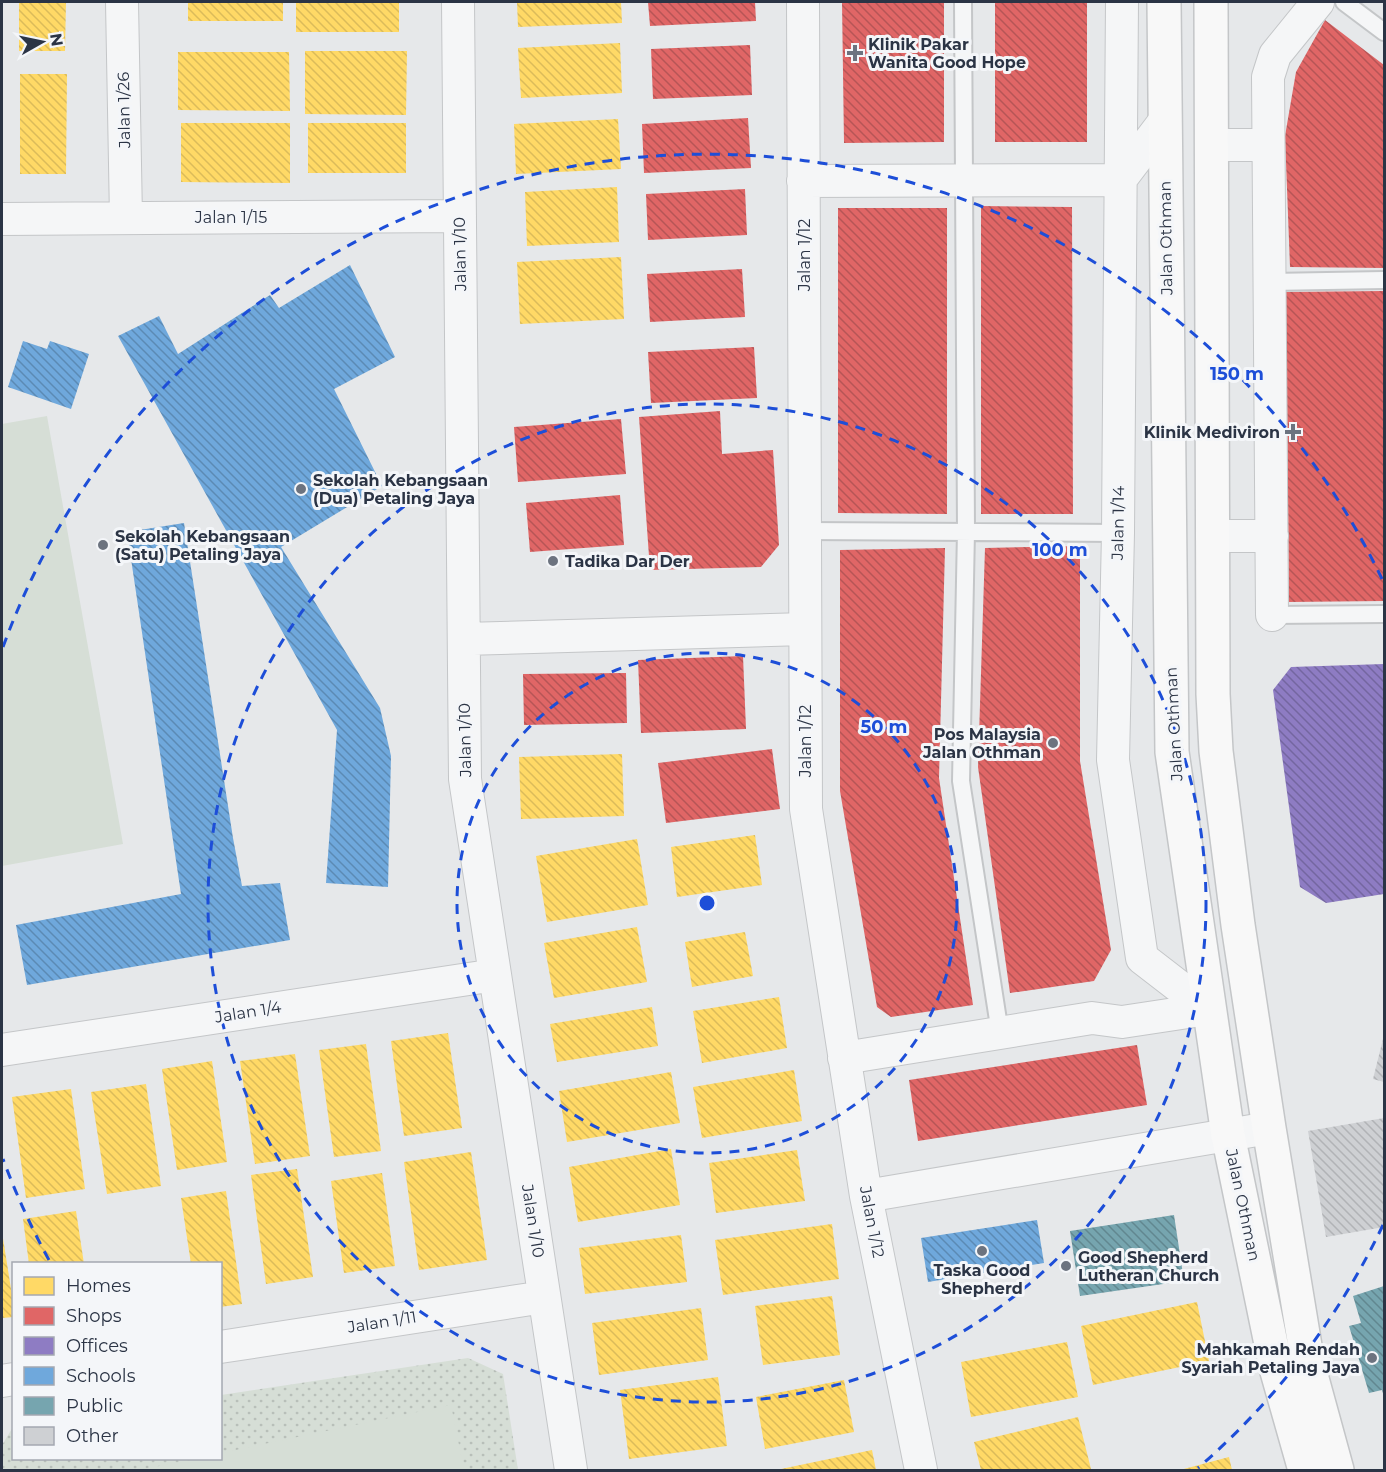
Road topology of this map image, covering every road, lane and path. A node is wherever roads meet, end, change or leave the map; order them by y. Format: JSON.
{"nodes":[{"id":1,"x":122,"y":2,"type":"edge"},
{"id":2,"x":458,"y":2,"type":"edge"},
{"id":3,"x":803,"y":2,"type":"edge"},
{"id":4,"x":963,"y":2,"type":"edge"},
{"id":5,"x":1122,"y":2,"type":"edge"},
{"id":6,"x":1164,"y":2,"type":"edge"},
{"id":7,"x":1211,"y":2,"type":"edge"},
{"id":8,"x":1318,"y":2,"type":"edge"},
{"id":9,"x":1344,"y":2,"type":"edge"},
{"id":10,"x":1384,"y":32,"type":"edge"},
{"id":11,"x":1164,"y":122,"type":"junction"},
{"id":12,"x":1212,"y":145,"type":"junction"},
{"id":13,"x":1268,"y":145,"type":"junction"},
{"id":14,"x":963,"y":179,"type":"junction"},
{"id":15,"x":1120,"y":180,"type":"junction"},
{"id":16,"x":803,"y":181,"type":"junction"},
{"id":17,"x":460,"y":216,"type":"junction"},
{"id":18,"x":126,"y":218,"type":"junction"},
{"id":19,"x":2,"y":219,"type":"edge"},
{"id":20,"x":1384,"y":280,"type":"edge"},
{"id":21,"x":1268,"y":282,"type":"junction"},
{"id":22,"x":804,"y":531,"type":"junction"},
{"id":23,"x":966,"y":531,"type":"junction"},
{"id":24,"x":1118,"y":533,"type":"junction"},
{"id":25,"x":1212,"y":536,"type":"junction"},
{"id":26,"x":1272,"y":536,"type":"junction"},
{"id":27,"x":1384,"y":614,"type":"edge"},
{"id":28,"x":1272,"y":615,"type":"joint"},
{"id":29,"x":805,"y":629,"type":"junction"},
{"id":30,"x":464,"y":639,"type":"junction"},
{"id":31,"x":495,"y":975,"type":"junction"},
{"id":32,"x":1209,"y":1009,"type":"junction"},
{"id":33,"x":1000,"y":1033,"type":"junction"},
{"id":34,"x":2,"y":1050,"type":"edge"},
{"id":35,"x":844,"y":1058,"type":"junction"},
{"id":36,"x":1269,"y":1128,"type":"junction"},
{"id":37,"x":1228,"y":1135,"type":"junction"},
{"id":38,"x":866,"y":1196,"type":"junction"},
{"id":39,"x":544,"y":1297,"type":"junction"},
{"id":40,"x":222,"y":1347,"type":"edge"},
{"id":41,"x":572,"y":1470,"type":"edge"},
{"id":42,"x":921,"y":1470,"type":"edge"},
{"id":43,"x":1305,"y":1470,"type":"edge"},
{"id":44,"x":1338,"y":1470,"type":"edge"}],
"edges":[{"from":1,"to":18,"type":"street","name":"Jalan 1/26"},
{"from":2,"to":17,"type":"street","name":"Jalan 1/10"},
{"from":3,"to":16,"type":"street","name":"Jalan 1/12"},
{"from":4,"to":14,"type":"lane"},
{"from":5,"to":15,"type":"street","name":"Jalan 1/14"},
{"from":6,"to":11,"type":"main road","name":"Jalan Othman"},
{"from":7,"to":12,"type":"main road"},
{"from":8,"to":13,"type":"street"},
{"from":9,"to":10,"type":"lane"},
{"from":11,"to":15,"type":"street"},
{"from":11,"to":32,"type":"main road","name":"Jalan Othman"},
{"from":12,"to":13,"type":"street"},
{"from":12,"to":25,"type":"main road"},
{"from":13,"to":21,"type":"street"},
{"from":14,"to":15,"type":"street"},
{"from":14,"to":16,"type":"street"},
{"from":14,"to":23,"type":"lane"},
{"from":15,"to":24,"type":"street","name":"Jalan 1/14"},
{"from":16,"to":22,"type":"street","name":"Jalan 1/12"},
{"from":17,"to":18,"type":"street","name":"Jalan 1/15"},
{"from":17,"to":30,"type":"street","name":"Jalan 1/10"},
{"from":18,"to":19,"type":"street","name":"Jalan 1/15"},
{"from":20,"to":21,"type":"lane"},
{"from":21,"to":26,"type":"street"},
{"from":22,"to":23,"type":"lane"},
{"from":22,"to":29,"type":"street","name":"Jalan 1/12"},
{"from":23,"to":24,"type":"lane"},
{"from":23,"to":33,"type":"lane"},
{"from":24,"to":32,"type":"street","name":"Jalan 1/14"},
{"from":25,"to":26,"type":"street"},
{"from":25,"to":36,"type":"main road"},
{"from":26,"to":28,"type":"street"},
{"from":27,"to":28,"type":"lane"},
{"from":29,"to":30,"type":"street"},
{"from":29,"to":35,"type":"street","name":"Jalan 1/12"},
{"from":30,"to":31,"type":"street","name":"Jalan 1/10"},
{"from":31,"to":34,"type":"street","name":"Jalan 1/4"},
{"from":31,"to":39,"type":"street","name":"Jalan 1/10"},
{"from":32,"to":33,"type":"street"},
{"from":32,"to":37,"type":"main road","name":"Jalan Othman"},
{"from":33,"to":35,"type":"street"},
{"from":35,"to":38,"type":"street","name":"Jalan 1/12"},
{"from":36,"to":37,"type":"street"},
{"from":36,"to":44,"type":"main road"},
{"from":37,"to":38,"type":"street"},
{"from":37,"to":43,"type":"main road","name":"Jalan Othman"},
{"from":38,"to":42,"type":"street","name":"Jalan 1/12"},
{"from":39,"to":40,"type":"street","name":"Jalan 1/11"},
{"from":39,"to":41,"type":"street","name":"Jalan 1/10"}]}
